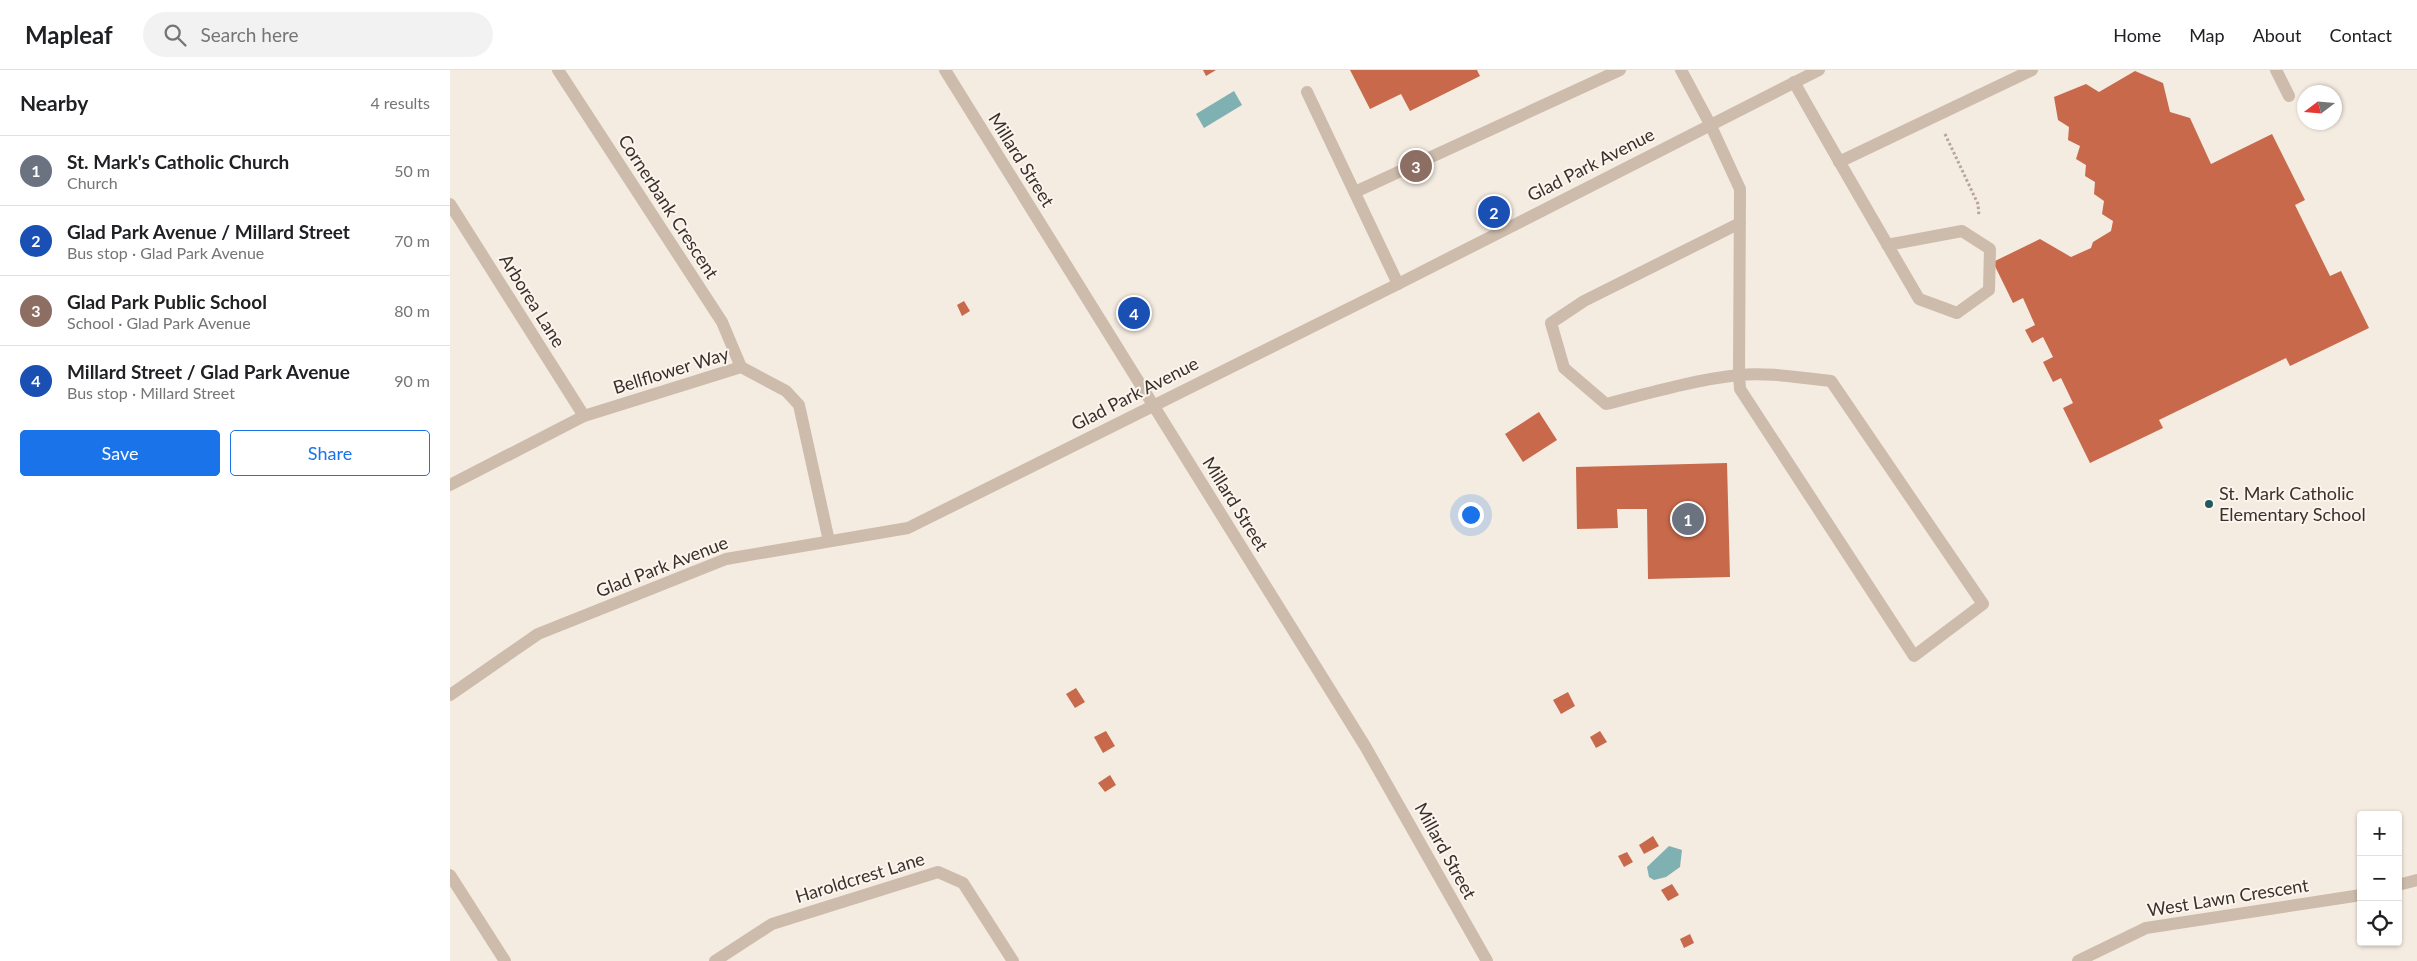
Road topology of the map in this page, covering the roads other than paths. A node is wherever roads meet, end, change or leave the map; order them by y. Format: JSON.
{"nodes":[{"id":1,"x":558,"y":70,"type":"edge"},
{"id":2,"x":945,"y":70,"type":"edge"},
{"id":3,"x":1620,"y":70,"type":"edge"},
{"id":4,"x":1681,"y":70,"type":"edge"},
{"id":5,"x":1819,"y":70,"type":"edge"},
{"id":6,"x":2032,"y":70,"type":"edge"},
{"id":7,"x":2276,"y":70,"type":"edge"},
{"id":8,"x":1794,"y":82,"type":"junction"},
{"id":9,"x":1307,"y":92,"type":"dead end"},
{"id":10,"x":2289,"y":96,"type":"dead end"},
{"id":11,"x":1710,"y":124,"type":"junction"},
{"id":12,"x":1840,"y":162,"type":"junction"},
{"id":13,"x":1355,"y":192,"type":"junction"},
{"id":14,"x":450,"y":204,"type":"edge"},
{"id":15,"x":1740,"y":223,"type":"junction"},
{"id":16,"x":1887,"y":245,"type":"junction"},
{"id":17,"x":1398,"y":284,"type":"junction"},
{"id":18,"x":741,"y":368,"type":"junction"},
{"id":19,"x":1739,"y":375,"type":"junction"},
{"id":20,"x":1153,"y":404,"type":"junction"},
{"id":21,"x":584,"y":416,"type":"junction"},
{"id":22,"x":450,"y":485,"type":"edge"},
{"id":23,"x":829,"y":541,"type":"junction"},
{"id":24,"x":450,"y":695,"type":"edge"},
{"id":25,"x":450,"y":874,"type":"edge"},
{"id":26,"x":2417,"y":880,"type":"edge"},
{"id":27,"x":2402,"y":884,"type":"edge"},
{"id":28,"x":2357,"y":896,"type":"edge"},
{"id":29,"x":505,"y":961,"type":"edge"},
{"id":30,"x":715,"y":961,"type":"edge"},
{"id":31,"x":1013,"y":961,"type":"edge"},
{"id":32,"x":1487,"y":961,"type":"edge"},
{"id":33,"x":2078,"y":961,"type":"edge"}],
"edges":[{"from":1,"to":18,"type":"street","name":"Cornerbank Crescent"},
{"from":2,"to":20,"type":"street","name":"Millard Street"},
{"from":3,"to":13,"type":"street"},
{"from":4,"to":11,"type":"street"},
{"from":5,"to":8,"type":"street","name":"Glad Park Avenue"},
{"from":6,"to":12,"type":"street"},
{"from":7,"to":10,"type":"street"},
{"from":8,"to":11,"type":"street","name":"Glad Park Avenue"},
{"from":8,"to":12,"type":"street"},
{"from":9,"to":13,"type":"street"},
{"from":11,"to":15,"type":"street"},
{"from":11,"to":17,"type":"street","name":"Glad Park Avenue"},
{"from":12,"to":16,"type":"street"},
{"from":13,"to":17,"type":"street"},
{"from":14,"to":21,"type":"street","name":"Arborea Lane"},
{"from":15,"to":19,"type":"street"},
{"from":15,"to":19,"type":"street"},
{"from":16,"to":16,"type":"street"},
{"from":17,"to":20,"type":"street","name":"Glad Park Avenue"},
{"from":18,"to":21,"type":"street","name":"Bellflower Way"},
{"from":18,"to":23,"type":"street","name":"Bellflower Way"},
{"from":19,"to":19,"type":"street"},
{"from":20,"to":23,"type":"street","name":"Glad Park Avenue"},
{"from":20,"to":32,"type":"street","name":"Millard Street"},
{"from":21,"to":22,"type":"street","name":"Bellflower Way"},
{"from":23,"to":24,"type":"street","name":"Glad Park Avenue"},
{"from":25,"to":29,"type":"street"},
{"from":26,"to":27,"type":"street"},
{"from":28,"to":33,"type":"street","name":"West Lawn Crescent"},
{"from":30,"to":31,"type":"street","name":"Haroldcrest Lane"}]}
